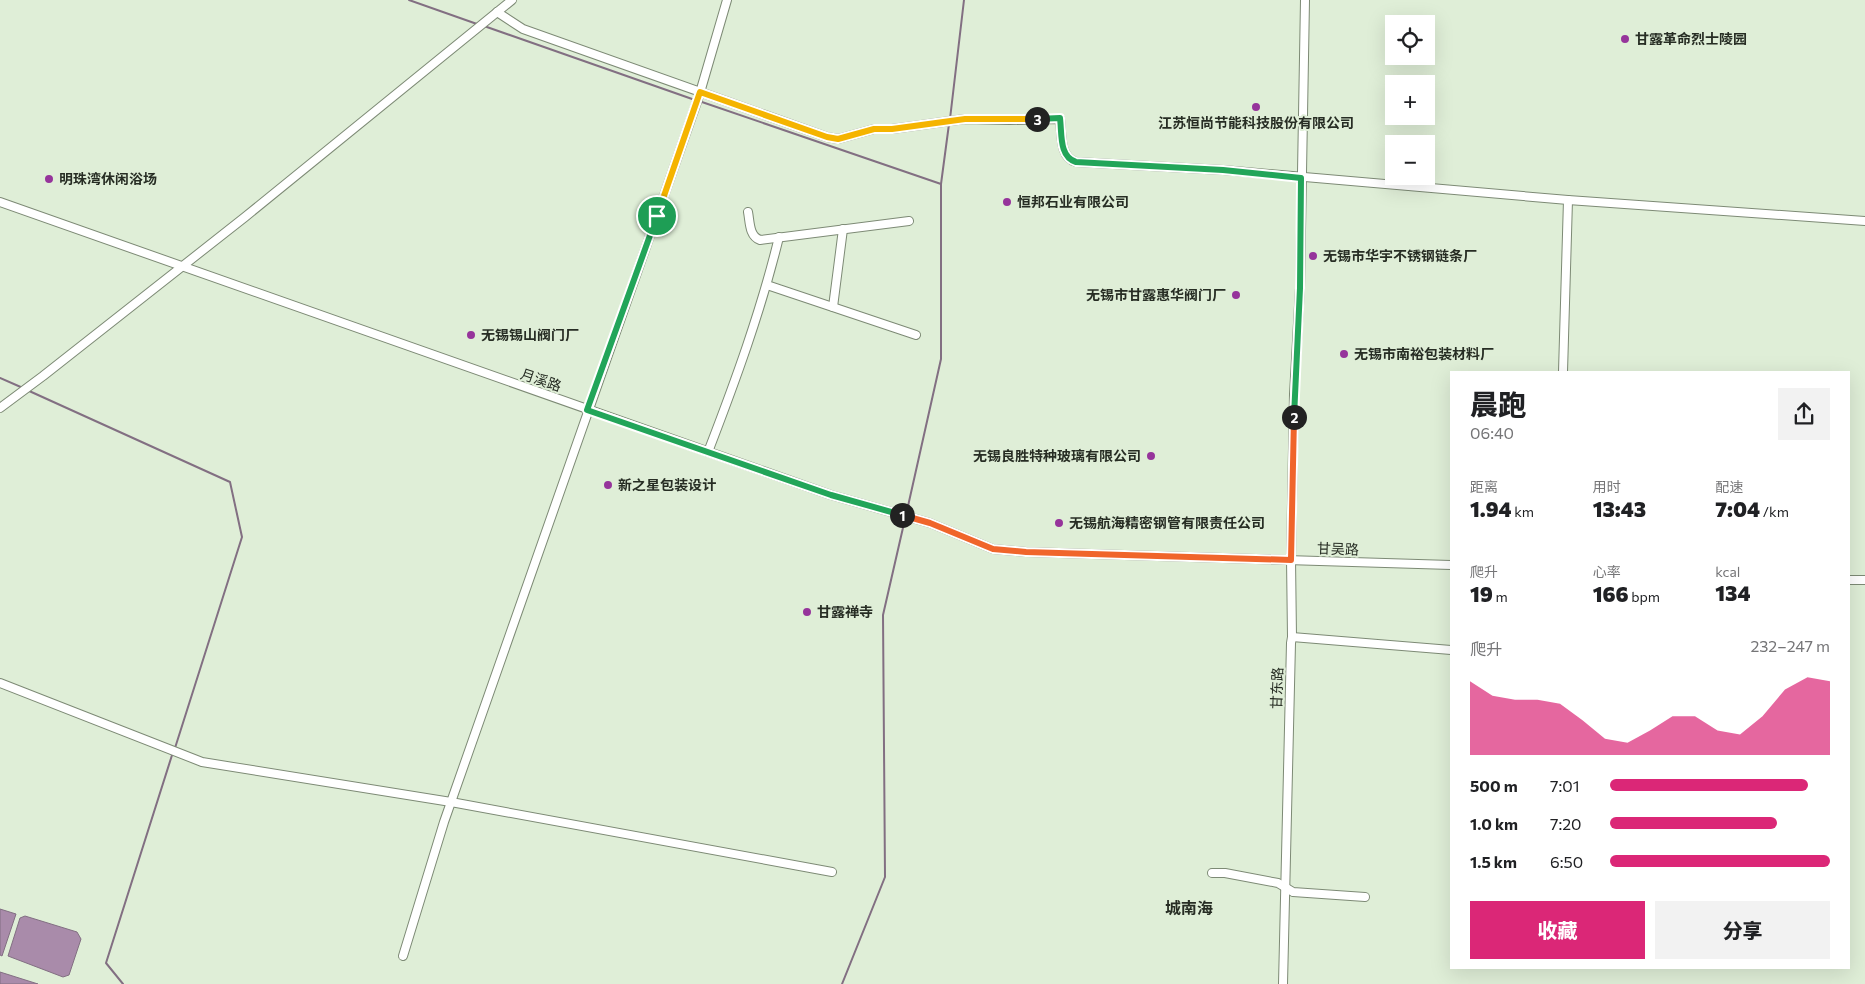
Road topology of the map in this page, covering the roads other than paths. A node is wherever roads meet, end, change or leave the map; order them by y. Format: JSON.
{"nodes":[{"id":1,"x":512,"y":0,"type":"edge"},
{"id":2,"x":727,"y":0,"type":"edge"},
{"id":3,"x":1305,"y":0,"type":"edge"},
{"id":4,"x":497,"y":12,"type":"junction"},
{"id":5,"x":700,"y":94,"type":"junction"},
{"id":6,"x":1301,"y":178,"type":"junction"},
{"id":7,"x":1568,"y":200,"type":"junction"},
{"id":8,"x":0,"y":202,"type":"edge"},
{"id":9,"x":748,"y":212,"type":"dead end"},
{"id":10,"x":910,"y":221,"type":"dead end"},
{"id":11,"x":1865,"y":221,"type":"edge"},
{"id":12,"x":843,"y":229,"type":"junction"},
{"id":13,"x":779,"y":238,"type":"junction"},
{"id":14,"x":182,"y":267,"type":"junction"},
{"id":15,"x":767,"y":285,"type":"junction"},
{"id":16,"x":833,"y":307,"type":"junction"},
{"id":17,"x":916,"y":335,"type":"dead end"},
{"id":18,"x":1563,"y":371,"type":"edge"},
{"id":19,"x":0,"y":408,"type":"edge"},
{"id":20,"x":587,"y":410,"type":"junction"},
{"id":21,"x":708,"y":452,"type":"junction"},
{"id":22,"x":930,"y":523,"type":"joint"},
{"id":23,"x":1291,"y":560,"type":"junction"},
{"id":24,"x":1450,"y":565,"type":"edge"},
{"id":25,"x":1850,"y":580,"type":"edge"},
{"id":26,"x":1865,"y":580,"type":"edge"},
{"id":27,"x":1292,"y":637,"type":"junction"},
{"id":28,"x":1450,"y":650,"type":"edge"},
{"id":29,"x":0,"y":683,"type":"edge"},
{"id":30,"x":451,"y":802,"type":"junction"},
{"id":31,"x":832,"y":872,"type":"dead end"},
{"id":32,"x":1212,"y":873,"type":"dead end"},
{"id":33,"x":1285,"y":888,"type":"junction"},
{"id":34,"x":1365,"y":897,"type":"dead end"},
{"id":35,"x":403,"y":956,"type":"dead end"},
{"id":36,"x":1283,"y":984,"type":"edge"}],
"edges":[{"from":1,"to":4,"type":"street"},
{"from":2,"to":5,"type":"street"},
{"from":3,"to":6,"type":"street","name":"甘东路"},
{"from":4,"to":5,"type":"street"},
{"from":4,"to":14,"type":"street"},
{"from":5,"to":6,"type":"street"},
{"from":5,"to":20,"type":"street"},
{"from":6,"to":7,"type":"street"},
{"from":6,"to":23,"type":"street","name":"甘东路"},
{"from":7,"to":11,"type":"street"},
{"from":7,"to":18,"type":"street"},
{"from":8,"to":14,"type":"street","name":"月溪路"},
{"from":9,"to":13,"type":"street"},
{"from":10,"to":12,"type":"street"},
{"from":12,"to":13,"type":"street"},
{"from":12,"to":16,"type":"street"},
{"from":13,"to":15,"type":"street"},
{"from":14,"to":19,"type":"street"},
{"from":14,"to":20,"type":"street","name":"月溪路"},
{"from":15,"to":16,"type":"street"},
{"from":15,"to":21,"type":"street"},
{"from":16,"to":17,"type":"street"},
{"from":20,"to":21,"type":"street","name":"月溪路"},
{"from":20,"to":30,"type":"street"},
{"from":21,"to":22,"type":"street","name":"月溪路"},
{"from":22,"to":23,"type":"street","name":"甘吴路"},
{"from":23,"to":24,"type":"street","name":"甘吴路"},
{"from":23,"to":27,"type":"street","name":"甘东路"},
{"from":25,"to":26,"type":"street"},
{"from":27,"to":28,"type":"street"},
{"from":27,"to":33,"type":"street","name":"甘东路"},
{"from":29,"to":30,"type":"street"},
{"from":30,"to":31,"type":"street"},
{"from":30,"to":35,"type":"street"},
{"from":32,"to":33,"type":"street"},
{"from":33,"to":34,"type":"street"},
{"from":33,"to":36,"type":"street","name":"甘东路"}]}
